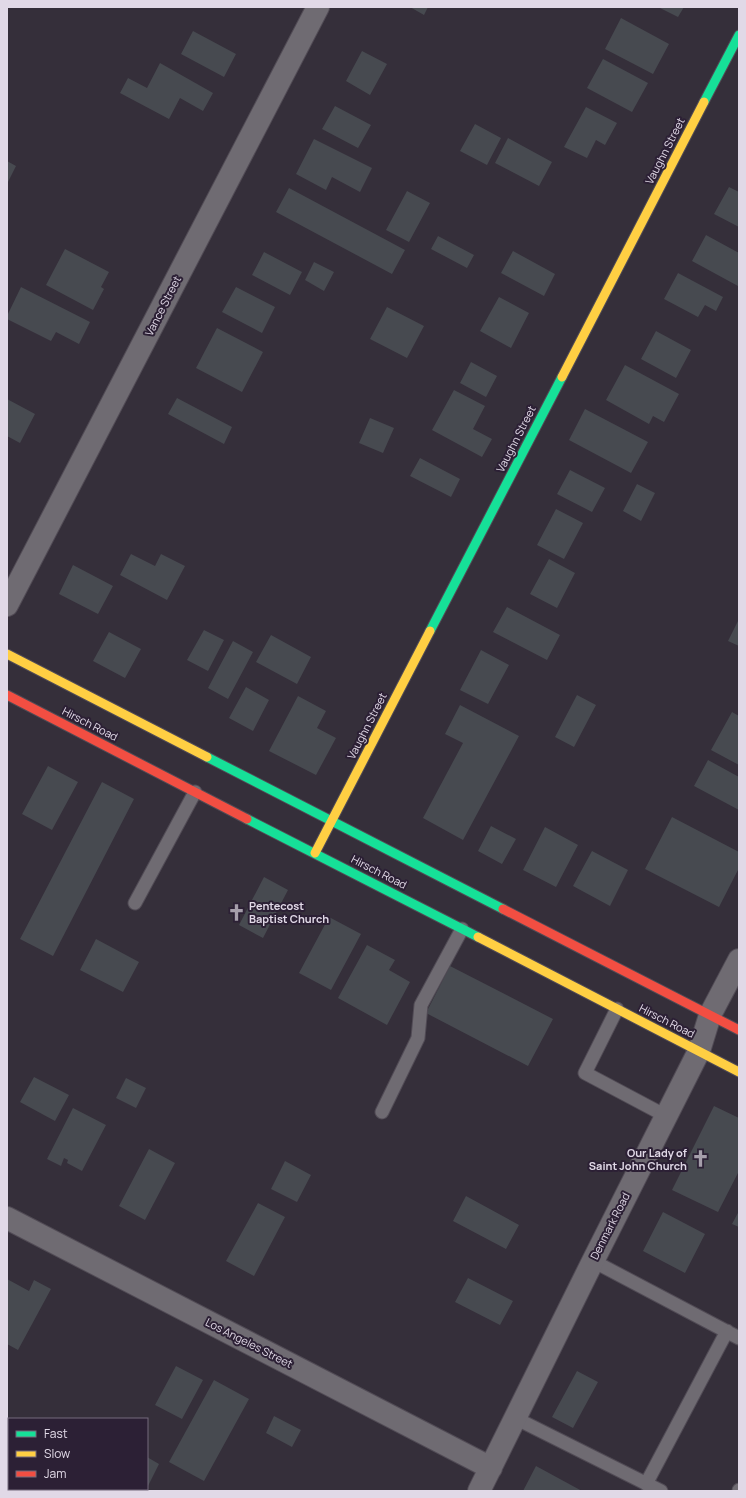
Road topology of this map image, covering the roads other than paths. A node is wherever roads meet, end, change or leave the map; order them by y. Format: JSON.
{"nodes":[{"id":1,"x":318,"y":7,"type":"edge"},
{"id":2,"x":739,"y":35,"type":"edge"},
{"id":3,"x":7,"y":605,"type":"edge"},
{"id":4,"x":7,"y":654,"type":"edge"},
{"id":5,"x":7,"y":695,"type":"edge"},
{"id":6,"x":195,"y":792,"type":"junction"},
{"id":7,"x":332,"y":821,"type":"junction"},
{"id":8,"x":315,"y":853,"type":"junction"},
{"id":9,"x":135,"y":903,"type":"dead end"},
{"id":10,"x":462,"y":929,"type":"junction"},
{"id":11,"x":739,"y":960,"type":"edge"},
{"id":12,"x":617,"y":1009,"type":"junction"},
{"id":13,"x":710,"y":1015,"type":"junction"},
{"id":14,"x":739,"y":1030,"type":"edge"},
{"id":15,"x":699,"y":1051,"type":"junction"},
{"id":16,"x":739,"y":1072,"type":"edge"},
{"id":17,"x":382,"y":1112,"type":"dead end"},
{"id":18,"x":666,"y":1116,"type":"junction"},
{"id":19,"x":7,"y":1218,"type":"edge"},
{"id":20,"x":593,"y":1261,"type":"junction"},
{"id":21,"x":727,"y":1331,"type":"junction"},
{"id":22,"x":739,"y":1338,"type":"edge"},
{"id":23,"x":515,"y":1418,"type":"junction"},
{"id":24,"x":491,"y":1468,"type":"junction"},
{"id":25,"x":646,"y":1484,"type":"junction"},
{"id":26,"x":479,"y":1491,"type":"edge"},
{"id":27,"x":661,"y":1491,"type":"edge"}],
"edges":[{"from":1,"to":3,"type":"street","name":"Vance Street"},
{"from":2,"to":7,"type":"main road","name":"Vaughn Street"},
{"from":4,"to":7,"type":"main road"},
{"from":5,"to":6,"type":"main road","name":"Hirsch Road"},
{"from":6,"to":8,"type":"main road","name":"Hirsch Road"},
{"from":6,"to":9,"type":"lane"},
{"from":7,"to":8,"type":"main road","name":"Vaughn Street"},
{"from":7,"to":13,"type":"main road"},
{"from":8,"to":10,"type":"main road","name":"Hirsch Road"},
{"from":10,"to":12,"type":"main road","name":"Hirsch Road"},
{"from":10,"to":17,"type":"lane"},
{"from":11,"to":13,"type":"street","name":"Denmark Road"},
{"from":12,"to":15,"type":"main road","name":"Hirsch Road"},
{"from":12,"to":18,"type":"lane"},
{"from":13,"to":14,"type":"main road"},
{"from":13,"to":15,"type":"street","name":"Denmark Road"},
{"from":15,"to":16,"type":"main road","name":"Hirsch Road"},
{"from":15,"to":18,"type":"street","name":"Denmark Road"},
{"from":18,"to":20,"type":"street","name":"Denmark Road"},
{"from":19,"to":24,"type":"street","name":"Los Angeles Street"},
{"from":20,"to":21,"type":"lane"},
{"from":20,"to":23,"type":"street","name":"Denmark Road"},
{"from":21,"to":22,"type":"lane"},
{"from":21,"to":25,"type":"lane"},
{"from":23,"to":24,"type":"street","name":"Denmark Road"},
{"from":23,"to":25,"type":"lane"},
{"from":24,"to":26,"type":"street","name":"Denmark Road"},
{"from":25,"to":27,"type":"lane"}]}
